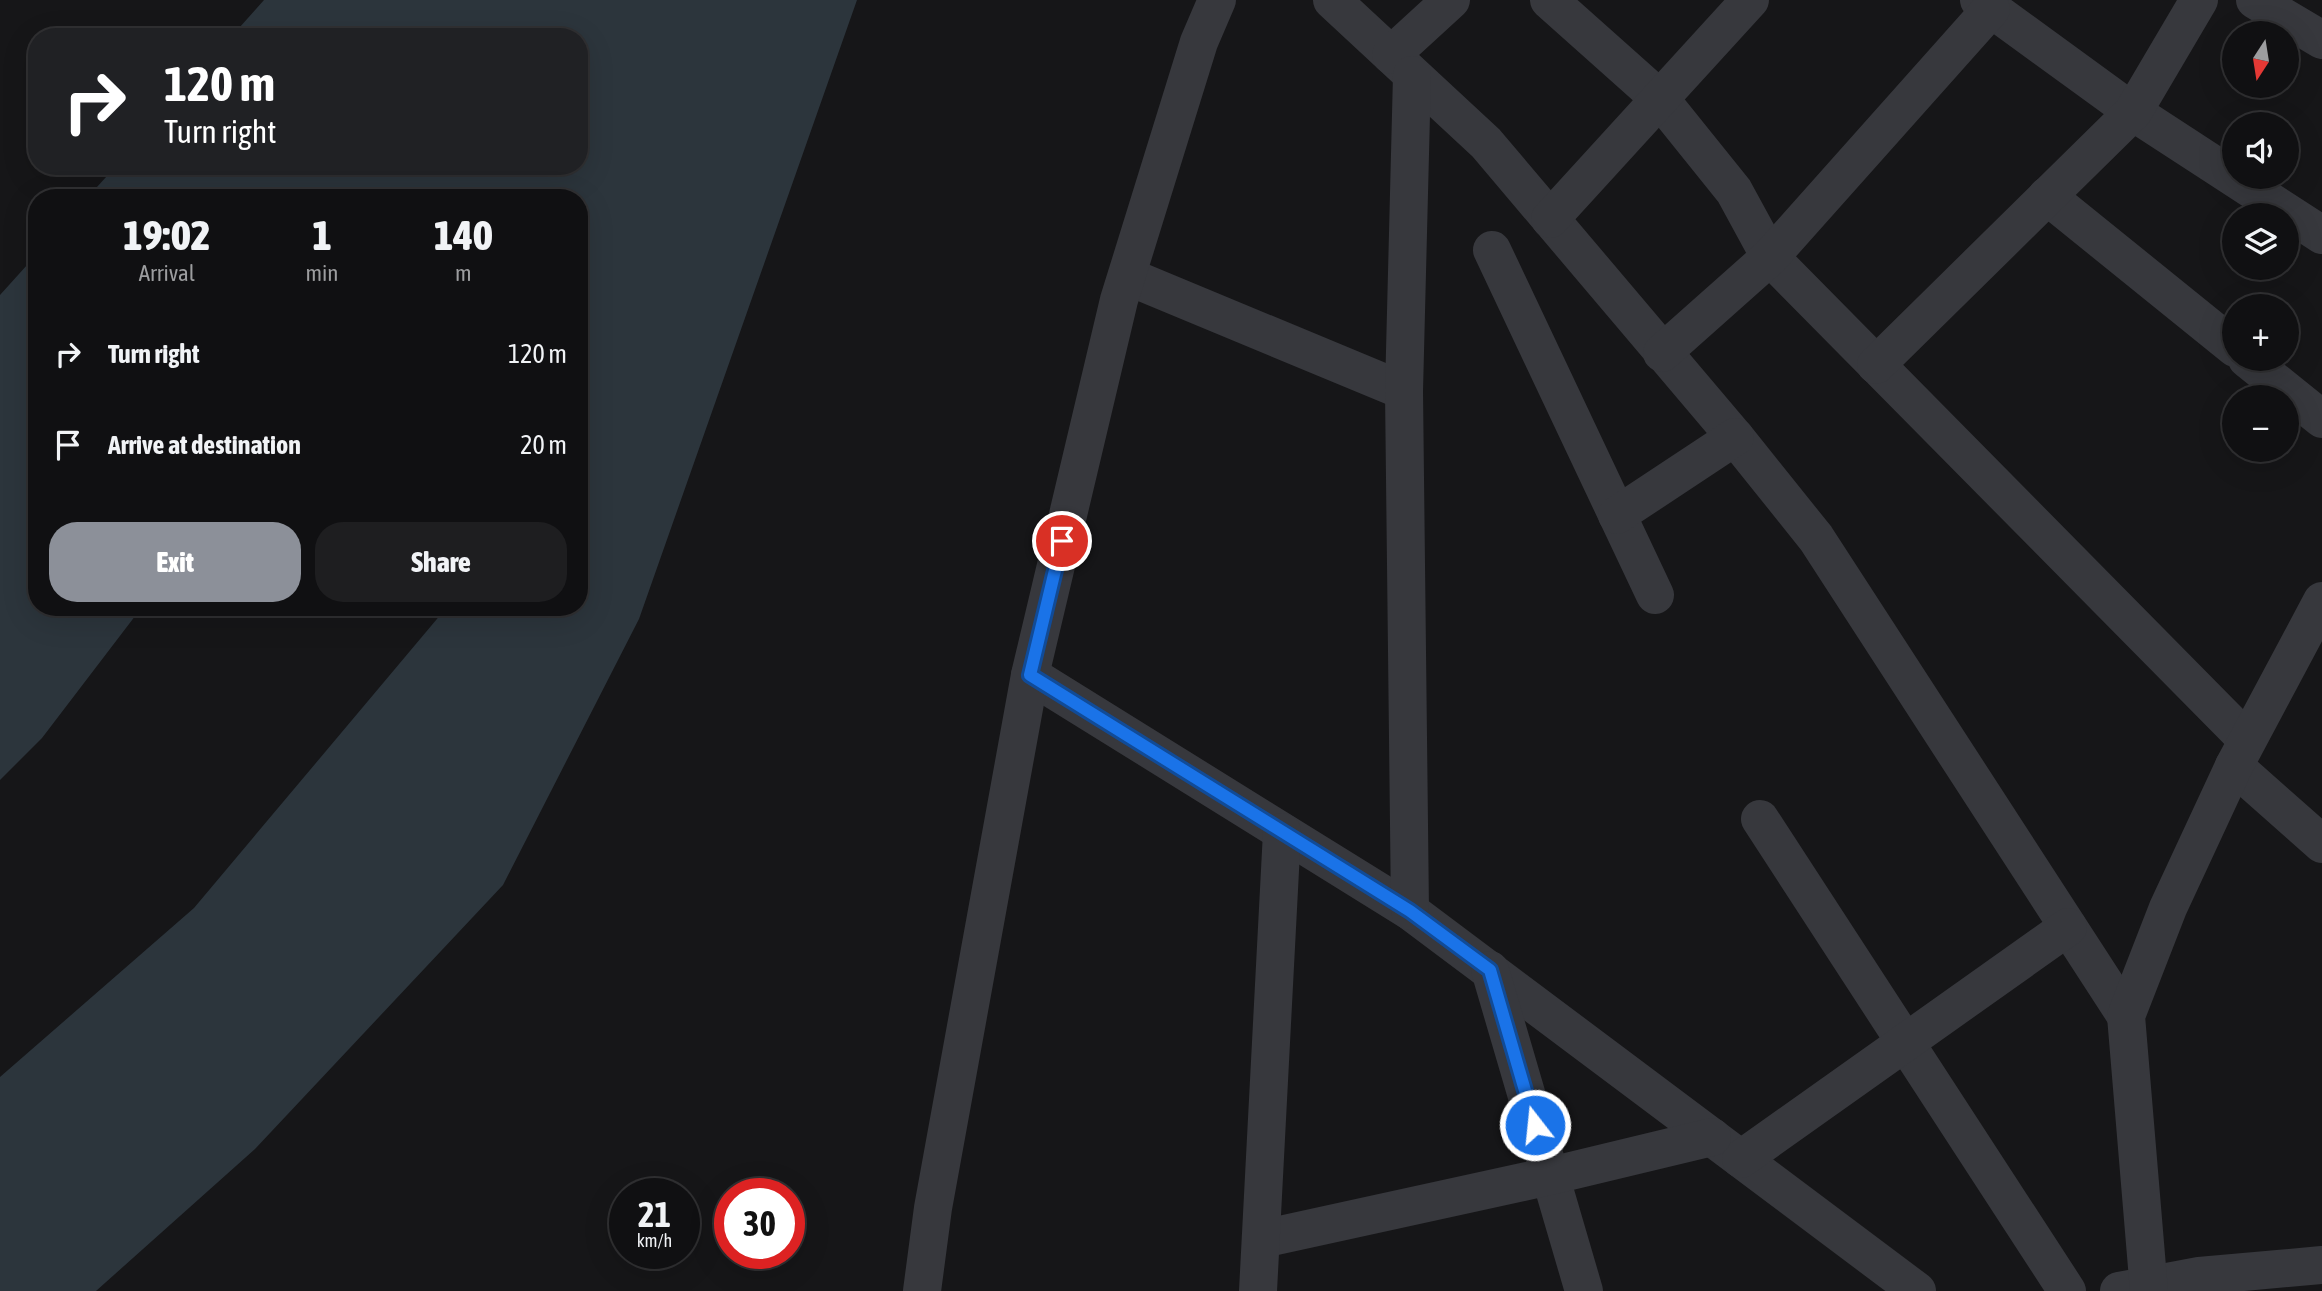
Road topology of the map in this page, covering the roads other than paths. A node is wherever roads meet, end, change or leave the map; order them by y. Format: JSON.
{"nodes":[{"id":1,"x":1217,"y":0,"type":"edge"},
{"id":2,"x":1332,"y":0,"type":"edge"},
{"id":3,"x":1451,"y":0,"type":"edge"},
{"id":4,"x":1549,"y":0,"type":"edge"},
{"id":5,"x":1750,"y":0,"type":"edge"},
{"id":6,"x":2200,"y":0,"type":"edge"},
{"id":7,"x":2255,"y":0,"type":"edge"},
{"id":8,"x":1985,"y":4,"type":"edge"},
{"id":9,"x":2322,"y":40,"type":"edge"},
{"id":10,"x":1402,"y":65,"type":"junction"},
{"id":11,"x":1660,"y":99,"type":"junction"},
{"id":12,"x":2133,"y":111,"type":"junction"},
{"id":13,"x":2047,"y":196,"type":"junction"},
{"id":14,"x":1550,"y":219,"type":"junction"},
{"id":15,"x":2322,"y":234,"type":"edge"},
{"id":16,"x":1492,"y":250,"type":"dead end"},
{"id":17,"x":1770,"y":257,"type":"junction"},
{"id":18,"x":1127,"y":276,"type":"junction"},
{"id":19,"x":2222,"y":337,"type":"edge"},
{"id":20,"x":1662,"y":353,"type":"junction"},
{"id":21,"x":1875,"y":365,"type":"junction"},
{"id":22,"x":2262,"y":371,"type":"edge"},
{"id":23,"x":1404,"y":391,"type":"junction"},
{"id":24,"x":2322,"y":419,"type":"edge"},
{"id":25,"x":1735,"y":437,"type":"junction"},
{"id":26,"x":1617,"y":516,"type":"junction"},
{"id":27,"x":1655,"y":595,"type":"dead end"},
{"id":28,"x":2317,"y":624,"type":"edge"},
{"id":29,"x":1030,"y":675,"type":"junction"},
{"id":30,"x":2241,"y":753,"type":"junction"},
{"id":31,"x":1760,"y":819,"type":"dead end"},
{"id":32,"x":1282,"y":832,"type":"junction"},
{"id":33,"x":2322,"y":844,"type":"edge"},
{"id":34,"x":1410,"y":911,"type":"junction"},
{"id":35,"x":2068,"y":928,"type":"junction"},
{"id":36,"x":1490,"y":970,"type":"junction"},
{"id":37,"x":2126,"y":1016,"type":"junction"},
{"id":38,"x":1905,"y":1042,"type":"junction"},
{"id":39,"x":1727,"y":1148,"type":"junction"},
{"id":40,"x":1550,"y":1176,"type":"junction"},
{"id":41,"x":1262,"y":1239,"type":"junction"},
{"id":42,"x":2322,"y":1265,"type":"edge"},
{"id":43,"x":2139,"y":1289,"type":"edge"},
{"id":44,"x":922,"y":1291,"type":"edge"},
{"id":45,"x":1258,"y":1291,"type":"edge"},
{"id":46,"x":1584,"y":1291,"type":"edge"},
{"id":47,"x":1917,"y":1291,"type":"edge"},
{"id":48,"x":2067,"y":1291,"type":"edge"}],
"edges":[{"from":1,"to":18,"type":"street"},
{"from":2,"to":10,"type":"street"},
{"from":3,"to":10,"type":"street"},
{"from":4,"to":11,"type":"street"},
{"from":5,"to":11,"type":"street"},
{"from":6,"to":12,"type":"street"},
{"from":7,"to":9,"type":"street"},
{"from":8,"to":12,"type":"street"},
{"from":8,"to":17,"type":"street"},
{"from":10,"to":14,"type":"street"},
{"from":10,"to":23,"type":"street"},
{"from":11,"to":14,"type":"street"},
{"from":11,"to":17,"type":"street"},
{"from":12,"to":13,"type":"street"},
{"from":12,"to":15,"type":"street"},
{"from":13,"to":19,"type":"street"},
{"from":13,"to":21,"type":"street"},
{"from":14,"to":20,"type":"street"},
{"from":16,"to":26,"type":"street"},
{"from":17,"to":20,"type":"street"},
{"from":17,"to":21,"type":"street"},
{"from":18,"to":23,"type":"street"},
{"from":18,"to":29,"type":"street"},
{"from":20,"to":25,"type":"street"},
{"from":21,"to":30,"type":"street"},
{"from":22,"to":24,"type":"street"},
{"from":23,"to":34,"type":"street"},
{"from":25,"to":26,"type":"street"},
{"from":25,"to":35,"type":"street"},
{"from":26,"to":27,"type":"street"},
{"from":28,"to":30,"type":"street"},
{"from":29,"to":32,"type":"street"},
{"from":29,"to":44,"type":"street"},
{"from":30,"to":33,"type":"street"},
{"from":30,"to":37,"type":"street"},
{"from":31,"to":38,"type":"street"},
{"from":32,"to":34,"type":"street"},
{"from":32,"to":41,"type":"street"},
{"from":34,"to":36,"type":"street"},
{"from":35,"to":37,"type":"street"},
{"from":35,"to":38,"type":"street"},
{"from":36,"to":39,"type":"street"},
{"from":36,"to":40,"type":"street"},
{"from":37,"to":43,"type":"street"},
{"from":38,"to":39,"type":"street"},
{"from":38,"to":48,"type":"street"},
{"from":39,"to":40,"type":"street"},
{"from":39,"to":47,"type":"street"},
{"from":40,"to":41,"type":"street"},
{"from":40,"to":46,"type":"street"},
{"from":41,"to":45,"type":"street"},
{"from":42,"to":43,"type":"street"}]}
